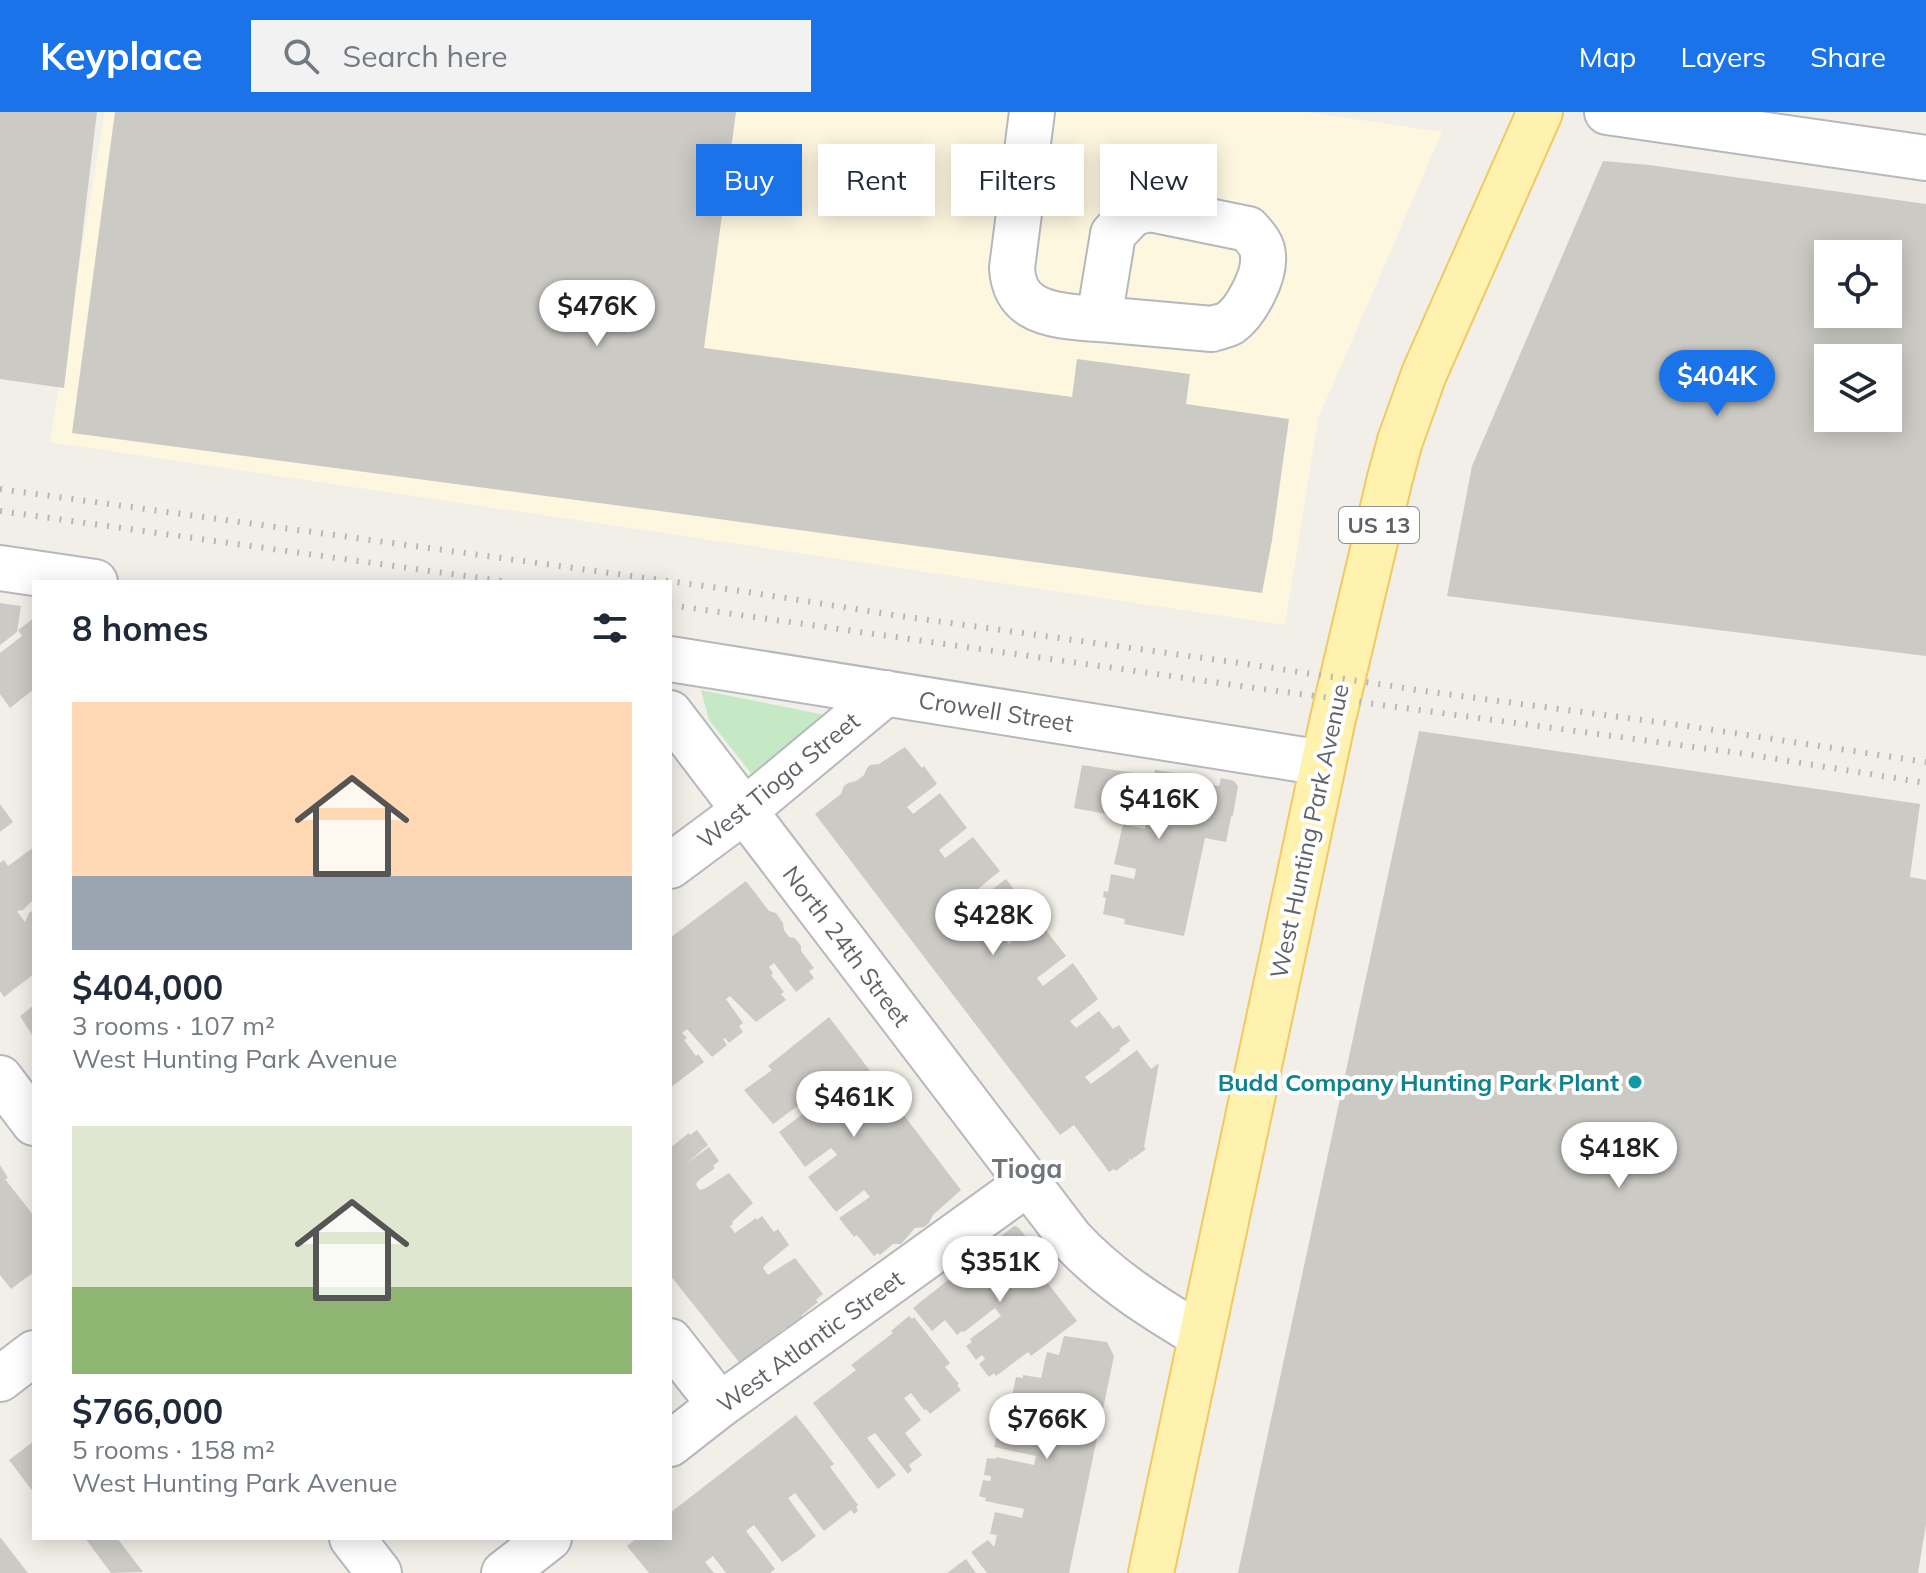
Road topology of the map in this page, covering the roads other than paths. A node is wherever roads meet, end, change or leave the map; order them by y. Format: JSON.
{"nodes":[{"id":1,"x":1032,"y":112,"type":"edge"},
{"id":2,"x":1540,"y":112,"type":"edge"},
{"id":3,"x":1607,"y":112,"type":"edge"},
{"id":4,"x":1926,"y":158,"type":"edge"},
{"id":5,"x":1099,"y":319,"type":"dead end"},
{"id":6,"x":0,"y":568,"type":"edge"},
{"id":7,"x":81,"y":580,"type":"edge"},
{"id":8,"x":672,"y":659,"type":"edge"},
{"id":9,"x":886,"y":693,"type":"junction"},
{"id":10,"x":672,"y":716,"type":"edge"},
{"id":11,"x":1323,"y":763,"type":"junction"},
{"id":12,"x":744,"y":811,"type":"junction"},
{"id":13,"x":672,"y":865,"type":"edge"},
{"id":14,"x":0,"y":1078,"type":"edge"},
{"id":15,"x":32,"y":1120,"type":"edge"},
{"id":16,"x":1028,"y":1183,"type":"junction"},
{"id":17,"x":1201,"y":1336,"type":"junction"},
{"id":18,"x":672,"y":1344,"type":"edge"},
{"id":19,"x":32,"y":1355,"type":"edge"},
{"id":20,"x":0,"y":1379,"type":"edge"},
{"id":21,"x":720,"y":1405,"type":"junction"},
{"id":22,"x":672,"y":1442,"type":"edge"},
{"id":23,"x":354,"y":1540,"type":"edge"},
{"id":24,"x":546,"y":1540,"type":"edge"},
{"id":25,"x":379,"y":1573,"type":"edge"},
{"id":26,"x":504,"y":1573,"type":"edge"},
{"id":27,"x":1151,"y":1573,"type":"edge"}],
"edges":[{"from":1,"to":5,"type":"street"},
{"from":2,"to":11,"type":"main road","name":"West Hunting Park Avenue","number":"US 13"},
{"from":3,"to":4,"type":"street"},
{"from":6,"to":7,"type":"street"},
{"from":8,"to":9,"type":"street","name":"Crowell Street"},
{"from":9,"to":11,"type":"street","name":"Crowell Street"},
{"from":9,"to":12,"type":"street","name":"West Tioga Street"},
{"from":10,"to":12,"type":"street","name":"North 24th Street"},
{"from":11,"to":17,"type":"main road","name":"West Hunting Park Avenue","number":"US 13"},
{"from":12,"to":13,"type":"street","name":"West Tioga Street"},
{"from":12,"to":16,"type":"street","name":"North 24th Street"},
{"from":14,"to":15,"type":"street"},
{"from":16,"to":17,"type":"street","name":"North 24th Street"},
{"from":16,"to":21,"type":"street","name":"West Atlantic Street"},
{"from":17,"to":27,"type":"main road","name":"West Hunting Park Avenue","number":"US 13"},
{"from":18,"to":21,"type":"street"},
{"from":19,"to":20,"type":"street"},
{"from":21,"to":22,"type":"street","name":"West Atlantic Street"},
{"from":23,"to":25,"type":"street"},
{"from":24,"to":26,"type":"street"}]}
